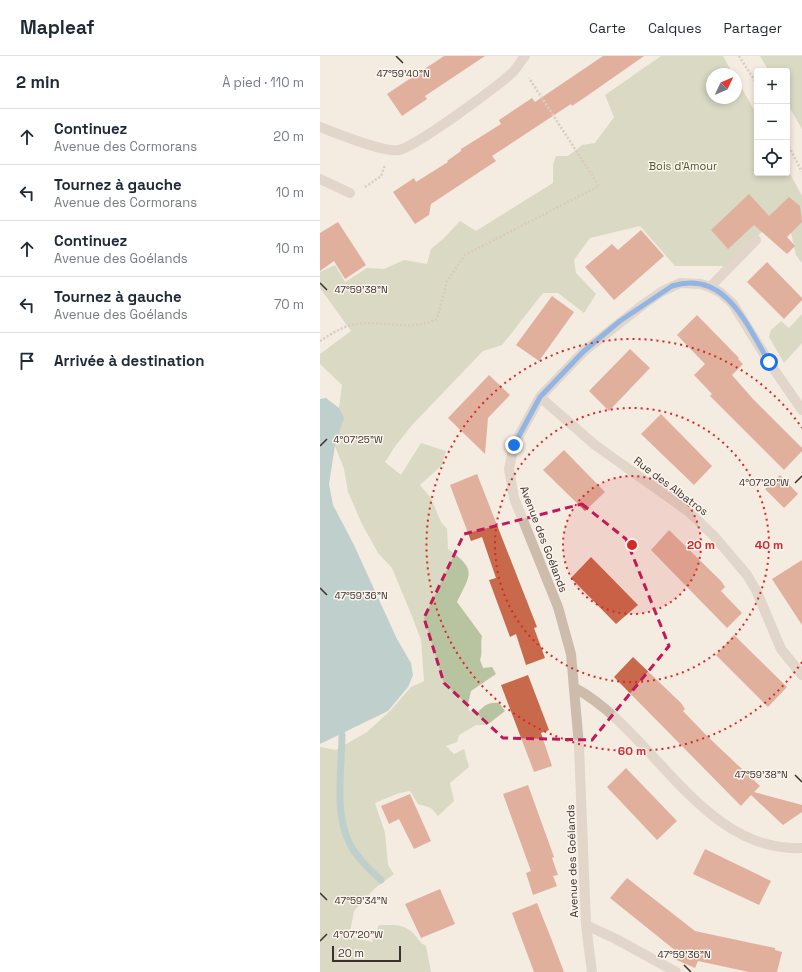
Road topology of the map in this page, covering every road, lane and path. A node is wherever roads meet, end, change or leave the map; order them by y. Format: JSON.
{"nodes":[{"id":1,"x":739,"y":56,"type":"edge"},
{"id":2,"x":522,"y":59,"type":"edge"},
{"id":3,"x":754,"y":79,"type":"edge"},
{"id":4,"x":320,"y":127,"type":"edge"},
{"id":5,"x":790,"y":149,"type":"edge"},
{"id":6,"x":392,"y":150,"type":"junction"},
{"id":7,"x":802,"y":172,"type":"edge"},
{"id":8,"x":320,"y":179,"type":"edge"},
{"id":9,"x":350,"y":193,"type":"joint"},
{"id":10,"x":756,"y":240,"type":"dead end"},
{"id":11,"x":710,"y":288,"type":"junction"},
{"id":12,"x":320,"y":341,"type":"edge"},
{"id":13,"x":540,"y":397,"type":"junction"},
{"id":14,"x":802,"y":410,"type":"edge"},
{"id":15,"x":802,"y":675,"type":"edge"},
{"id":16,"x":575,"y":688,"type":"junction"},
{"id":17,"x":802,"y":848,"type":"edge"},
{"id":18,"x":586,"y":925,"type":"junction"},
{"id":19,"x":592,"y":972,"type":"edge"},
{"id":20,"x":676,"y":972,"type":"edge"}],
"edges":[{"from":1,"to":3,"type":"path"},
{"from":2,"to":6,"type":"street"},
{"from":2,"to":12,"type":"path"},
{"from":4,"to":6,"type":"street"},
{"from":5,"to":7,"type":"path"},
{"from":6,"to":9,"type":"path"},
{"from":8,"to":9,"type":"street"},
{"from":10,"to":11,"type":"street"},
{"from":11,"to":13,"type":"street","name":"Avenue des Goélands"},
{"from":11,"to":14,"type":"street","name":"Avenue des Goélands"},
{"from":13,"to":15,"type":"street","name":"Rue des Albatros"},
{"from":13,"to":16,"type":"street","name":"Avenue des Goélands"},
{"from":16,"to":17,"type":"street"},
{"from":16,"to":18,"type":"street","name":"Avenue des Goélands"},
{"from":18,"to":19,"type":"street","name":"Avenue des Goélands"},
{"from":18,"to":20,"type":"street"}]}
